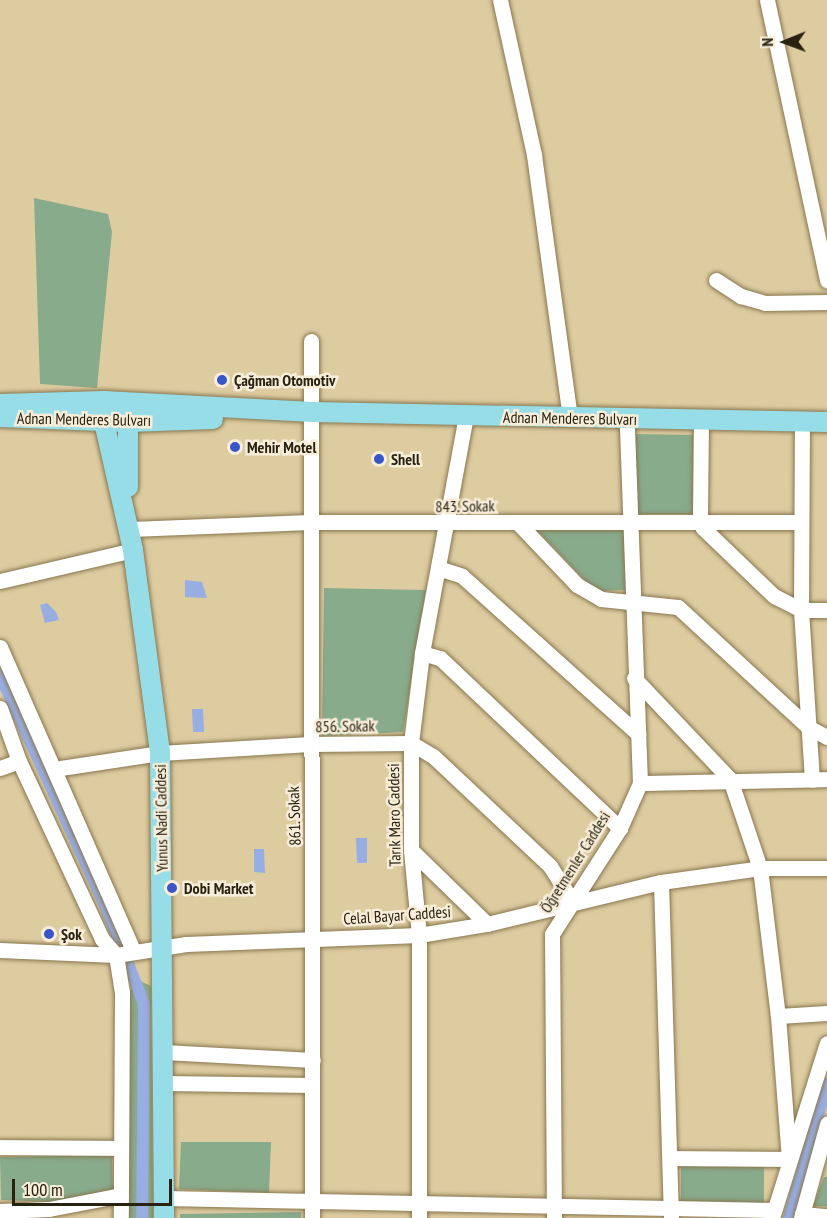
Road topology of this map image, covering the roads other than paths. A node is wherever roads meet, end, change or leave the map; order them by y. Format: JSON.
{"nodes":[{"id":1,"x":500,"y":0,"type":"edge"},
{"id":2,"x":767,"y":0,"type":"edge"},
{"id":3,"x":716,"y":280,"type":"dead end"},
{"id":4,"x":827,"y":281,"type":"edge"},
{"id":5,"x":827,"y":302,"type":"edge"},
{"id":6,"x":311,"y":341,"type":"dead end"},
{"id":7,"x":104,"y":401,"type":"junction"},
{"id":8,"x":0,"y":404,"type":"edge"},
{"id":9,"x":128,"y":412,"type":"junction"},
{"id":10,"x":313,"y":412,"type":"junction"},
{"id":11,"x":466,"y":416,"type":"junction"},
{"id":12,"x":0,"y":417,"type":"edge"},
{"id":13,"x":570,"y":418,"type":"junction"},
{"id":14,"x":70,"y":420,"type":"junction"},
{"id":15,"x":166,"y":420,"type":"junction"},
{"id":16,"x":627,"y":420,"type":"junction"},
{"id":17,"x":701,"y":421,"type":"junction"},
{"id":18,"x":802,"y":421,"type":"junction"},
{"id":19,"x":104,"y":422,"type":"junction"},
{"id":20,"x":827,"y":422,"type":"edge"},
{"id":21,"x":119,"y":453,"type":"junction"},
{"id":22,"x":310,"y":522,"type":"junction"},
{"id":23,"x":629,"y":522,"type":"junction"},
{"id":24,"x":700,"y":522,"type":"junction"},
{"id":25,"x":801,"y":522,"type":"junction"},
{"id":26,"x":518,"y":523,"type":"junction"},
{"id":27,"x":447,"y":525,"type":"junction"},
{"id":28,"x":130,"y":528,"type":"junction"},
{"id":29,"x":133,"y":550,"type":"junction"},
{"id":30,"x":438,"y":568,"type":"junction"},
{"id":31,"x":0,"y":582,"type":"edge"},
{"id":32,"x":634,"y":604,"type":"junction"},
{"id":33,"x":801,"y":610,"type":"junction"},
{"id":34,"x":827,"y":610,"type":"edge"},
{"id":35,"x":0,"y":647,"type":"edge"},
{"id":36,"x":422,"y":653,"type":"junction"},
{"id":37,"x":634,"y":678,"type":"junction"},
{"id":38,"x":0,"y":708,"type":"edge"},
{"id":39,"x":808,"y":727,"type":"junction"},
{"id":40,"x":638,"y":734,"type":"junction"},
{"id":41,"x":827,"y":737,"type":"edge"},
{"id":42,"x":411,"y":743,"type":"junction"},
{"id":43,"x":310,"y":744,"type":"junction"},
{"id":44,"x":160,"y":753,"type":"junction"},
{"id":45,"x":19,"y":761,"type":"junction"},
{"id":46,"x":0,"y":768,"type":"edge"},
{"id":47,"x":54,"y":769,"type":"junction"},
{"id":48,"x":730,"y":779,"type":"junction"},
{"id":49,"x":819,"y":779,"type":"edge"},
{"id":50,"x":640,"y":783,"type":"junction"},
{"id":51,"x":620,"y":828,"type":"junction"},
{"id":52,"x":411,"y":850,"type":"junction"},
{"id":53,"x":760,"y":868,"type":"junction"},
{"id":54,"x":827,"y":868,"type":"edge"},
{"id":55,"x":661,"y":882,"type":"junction"},
{"id":56,"x":572,"y":901,"type":"junction"},
{"id":57,"x":488,"y":924,"type":"junction"},
{"id":58,"x":419,"y":935,"type":"junction"},
{"id":59,"x":313,"y":938,"type":"junction"},
{"id":60,"x":164,"y":948,"type":"junction"},
{"id":61,"x":0,"y":950,"type":"edge"},
{"id":62,"x":134,"y":952,"type":"junction"},
{"id":63,"x":117,"y":955,"type":"junction"},
{"id":64,"x":827,"y":1013,"type":"edge"},
{"id":65,"x":778,"y":1016,"type":"junction"},
{"id":66,"x":827,"y":1043,"type":"edge"},
{"id":67,"x":164,"y":1052,"type":"junction"},
{"id":68,"x":313,"y":1060,"type":"junction"},
{"id":69,"x":165,"y":1083,"type":"junction"},
{"id":70,"x":312,"y":1085,"type":"junction"},
{"id":71,"x":827,"y":1124,"type":"edge"},
{"id":72,"x":0,"y":1147,"type":"edge"},
{"id":73,"x":121,"y":1148,"type":"junction"},
{"id":74,"x":671,"y":1158,"type":"junction"},
{"id":75,"x":789,"y":1159,"type":"junction"},
{"id":76,"x":821,"y":1170,"type":"edge"},
{"id":77,"x":121,"y":1195,"type":"junction"},
{"id":78,"x":311,"y":1200,"type":"junction"},
{"id":79,"x":164,"y":1208,"type":"edge"},
{"id":80,"x":0,"y":1211,"type":"edge"},
{"id":81,"x":420,"y":1211,"type":"edge"},
{"id":82,"x":554,"y":1212,"type":"edge"},
{"id":83,"x":49,"y":1214,"type":"edge"},
{"id":84,"x":671,"y":1214,"type":"edge"},
{"id":85,"x":773,"y":1214,"type":"edge"},
{"id":86,"x":801,"y":1216,"type":"edge"},
{"id":87,"x":827,"y":1216,"type":"edge"},
{"id":88,"x":121,"y":1218,"type":"edge"},
{"id":89,"x":312,"y":1218,"type":"edge"}],
"edges":[{"from":1,"to":13,"type":"street"},
{"from":2,"to":4,"type":"street"},
{"from":3,"to":5,"type":"street"},
{"from":6,"to":10,"type":"street","name":"861. Sokak"},
{"from":7,"to":8,"type":"main road","name":"Adnan Menderes Bulvarı"},
{"from":7,"to":9,"type":"main road","name":"Adnan Menderes Bulvarı"},
{"from":7,"to":19,"type":"main road","name":"Yunus Nadi Caddesi"},
{"from":9,"to":10,"type":"main road","name":"Adnan Menderes Bulvarı"},
{"from":9,"to":15,"type":"main road","name":"Adnan Menderes Bulvarı"},
{"from":9,"to":19,"type":"main road","name":"Adnan Menderes Bulvarı"},
{"from":9,"to":21,"type":"main road","name":"Yunus Nadi Caddesi"},
{"from":10,"to":11,"type":"main road","name":"Adnan Menderes Bulvarı"},
{"from":10,"to":15,"type":"main road","name":"Adnan Menderes Bulvarı"},
{"from":10,"to":22,"type":"street","name":"861. Sokak"},
{"from":11,"to":13,"type":"main road","name":"Adnan Menderes Bulvarı"},
{"from":11,"to":27,"type":"street","name":"Tarık Maro Caddesi"},
{"from":12,"to":14,"type":"main road","name":"Adnan Menderes Bulvarı"},
{"from":13,"to":16,"type":"main road","name":"Adnan Menderes Bulvarı"},
{"from":14,"to":19,"type":"main road","name":"Adnan Menderes Bulvarı"},
{"from":14,"to":21,"type":"main road"},
{"from":15,"to":21,"type":"main road"},
{"from":16,"to":17,"type":"main road","name":"Adnan Menderes Bulvarı"},
{"from":16,"to":23,"type":"street","name":"Öğretmenler Caddesi"},
{"from":17,"to":18,"type":"main road","name":"Adnan Menderes Bulvarı"},
{"from":17,"to":24,"type":"street"},
{"from":18,"to":20,"type":"main road","name":"Adnan Menderes Bulvarı"},
{"from":18,"to":25,"type":"street"},
{"from":19,"to":21,"type":"main road","name":"Yunus Nadi Caddesi"},
{"from":21,"to":28,"type":"main road","name":"Yunus Nadi Caddesi"},
{"from":22,"to":27,"type":"street","name":"843. Sokak"},
{"from":22,"to":28,"type":"street","name":"843. Sokak"},
{"from":22,"to":43,"type":"street","name":"861. Sokak"},
{"from":23,"to":24,"type":"street","name":"843. Sokak"},
{"from":23,"to":26,"type":"street","name":"843. Sokak"},
{"from":23,"to":32,"type":"street","name":"Öğretmenler Caddesi"},
{"from":24,"to":25,"type":"street","name":"843. Sokak"},
{"from":24,"to":33,"type":"street"},
{"from":25,"to":33,"type":"street"},
{"from":26,"to":27,"type":"street","name":"843. Sokak"},
{"from":26,"to":32,"type":"street"},
{"from":27,"to":30,"type":"street","name":"Tarık Maro Caddesi"},
{"from":28,"to":29,"type":"main road","name":"Yunus Nadi Caddesi"},
{"from":29,"to":31,"type":"street"},
{"from":29,"to":44,"type":"main road","name":"Yunus Nadi Caddesi"},
{"from":30,"to":36,"type":"street","name":"Tarık Maro Caddesi"},
{"from":30,"to":40,"type":"street"},
{"from":32,"to":37,"type":"street","name":"Öğretmenler Caddesi"},
{"from":32,"to":39,"type":"street"},
{"from":33,"to":34,"type":"street"},
{"from":33,"to":39,"type":"street"},
{"from":35,"to":47,"type":"street"},
{"from":36,"to":42,"type":"street","name":"Tarık Maro Caddesi"},
{"from":36,"to":51,"type":"street"},
{"from":37,"to":40,"type":"street","name":"Öğretmenler Caddesi"},
{"from":37,"to":48,"type":"street"},
{"from":38,"to":45,"type":"street"},
{"from":39,"to":41,"type":"street"},
{"from":39,"to":49,"type":"street"},
{"from":40,"to":50,"type":"street","name":"Öğretmenler Caddesi"},
{"from":42,"to":43,"type":"street","name":"856. Sokak"},
{"from":42,"to":52,"type":"street","name":"Tarık Maro Caddesi"},
{"from":42,"to":56,"type":"street"},
{"from":43,"to":44,"type":"street","name":"856. Sokak"},
{"from":43,"to":59,"type":"street","name":"861. Sokak"},
{"from":44,"to":47,"type":"street","name":"856. Sokak"},
{"from":44,"to":60,"type":"main road","name":"Yunus Nadi Caddesi"},
{"from":45,"to":46,"type":"street"},
{"from":45,"to":63,"type":"street"},
{"from":47,"to":62,"type":"street"},
{"from":48,"to":49,"type":"street"},
{"from":48,"to":50,"type":"street"},
{"from":48,"to":53,"type":"street"},
{"from":50,"to":51,"type":"street","name":"Öğretmenler Caddesi"},
{"from":51,"to":56,"type":"street","name":"Öğretmenler Caddesi"},
{"from":52,"to":57,"type":"street"},
{"from":52,"to":58,"type":"street","name":"Tarık Maro Caddesi"},
{"from":53,"to":54,"type":"street","name":"Celal Bayar Caddesi"},
{"from":53,"to":55,"type":"street","name":"Celal Bayar Caddesi"},
{"from":53,"to":65,"type":"street"},
{"from":55,"to":56,"type":"street","name":"Celal Bayar Caddesi"},
{"from":55,"to":74,"type":"street"},
{"from":56,"to":57,"type":"street","name":"Celal Bayar Caddesi"},
{"from":56,"to":82,"type":"street","name":"Öğretmenler Caddesi"},
{"from":57,"to":58,"type":"street","name":"Celal Bayar Caddesi"},
{"from":58,"to":59,"type":"street","name":"Celal Bayar Caddesi"},
{"from":58,"to":81,"type":"street","name":"Tarık Maro Caddesi"},
{"from":59,"to":60,"type":"street","name":"Celal Bayar Caddesi"},
{"from":59,"to":68,"type":"street","name":"861. Sokak"},
{"from":60,"to":62,"type":"street","name":"Celal Bayar Caddesi"},
{"from":60,"to":67,"type":"main road","name":"Yunus Nadi Caddesi"},
{"from":61,"to":63,"type":"street","name":"Celal Bayar Caddesi"},
{"from":62,"to":63,"type":"street","name":"Celal Bayar Caddesi"},
{"from":63,"to":73,"type":"street"},
{"from":64,"to":65,"type":"street"},
{"from":65,"to":75,"type":"street"},
{"from":66,"to":75,"type":"street"},
{"from":67,"to":68,"type":"street"},
{"from":67,"to":69,"type":"main road","name":"Yunus Nadi Caddesi"},
{"from":68,"to":70,"type":"street","name":"861. Sokak"},
{"from":69,"to":70,"type":"street"},
{"from":69,"to":79,"type":"main road","name":"Yunus Nadi Caddesi"},
{"from":70,"to":78,"type":"street","name":"861. Sokak"},
{"from":71,"to":76,"type":"street"},
{"from":72,"to":73,"type":"street"},
{"from":73,"to":77,"type":"street"},
{"from":74,"to":75,"type":"street"},
{"from":74,"to":84,"type":"street"},
{"from":75,"to":85,"type":"street"},
{"from":76,"to":86,"type":"street"},
{"from":77,"to":83,"type":"street"},
{"from":77,"to":88,"type":"street"},
{"from":78,"to":79,"type":"street"},
{"from":78,"to":81,"type":"street"},
{"from":78,"to":89,"type":"street","name":"861. Sokak"},
{"from":80,"to":83,"type":"street"},
{"from":81,"to":82,"type":"street"},
{"from":82,"to":84,"type":"street"},
{"from":84,"to":85,"type":"street"},
{"from":86,"to":87,"type":"street"}]}
